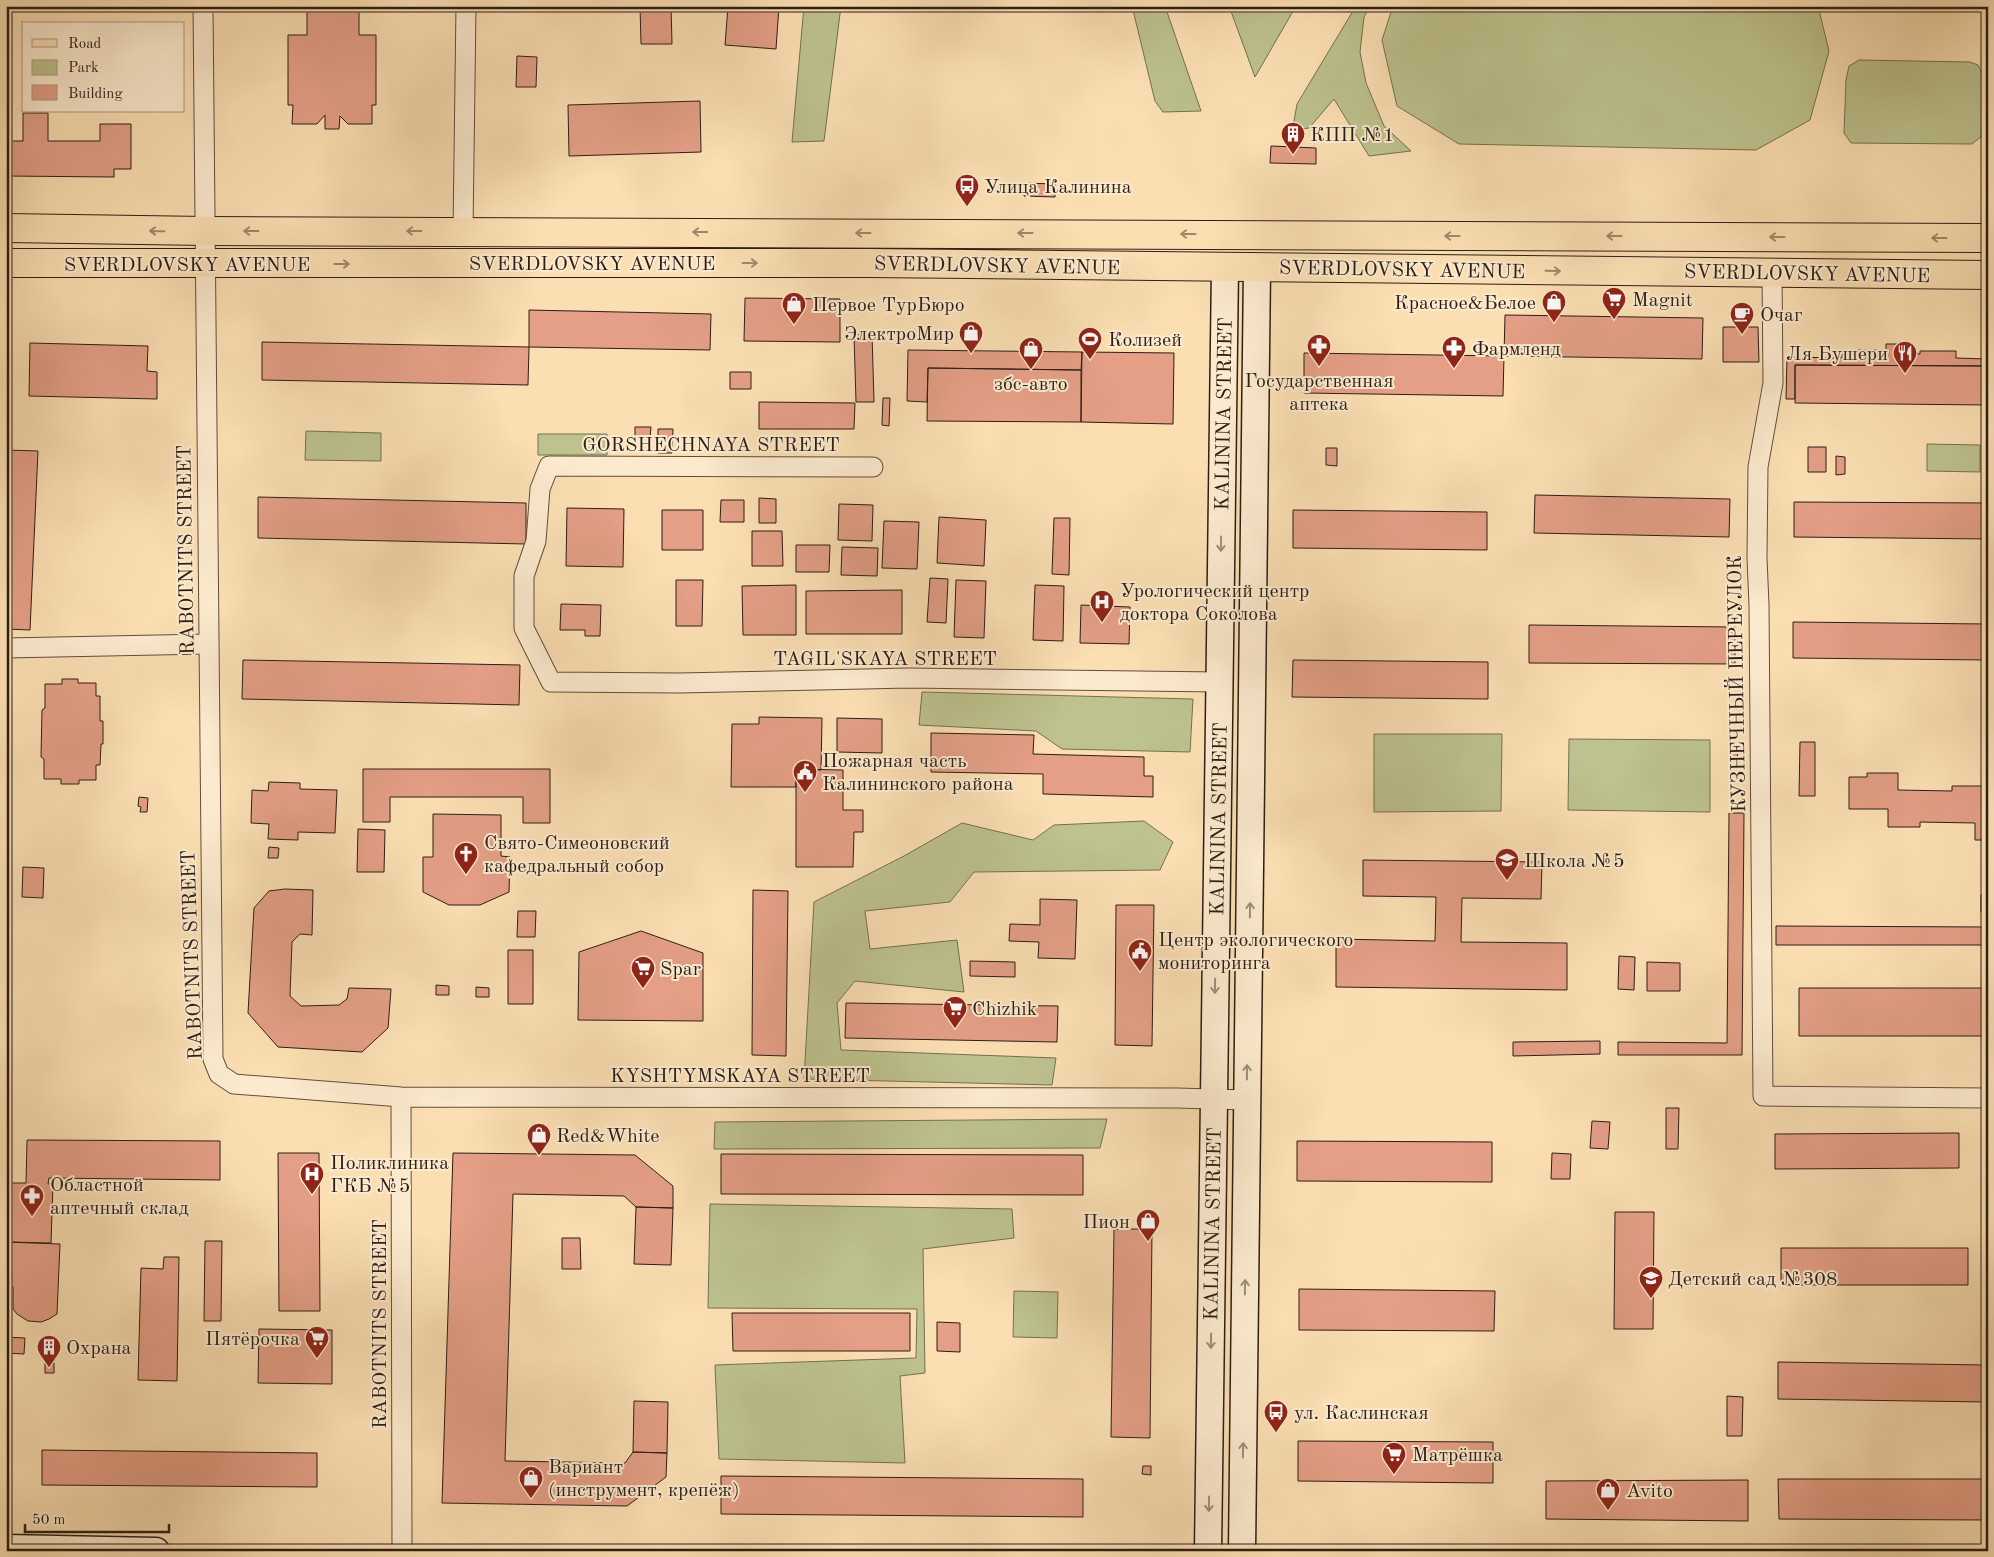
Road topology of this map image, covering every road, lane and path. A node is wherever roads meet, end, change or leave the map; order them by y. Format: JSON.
{"nodes":[{"id":1,"x":203,"y":6,"type":"edge"},
{"id":2,"x":466,"y":6,"type":"edge"},
{"id":3,"x":10,"y":227,"type":"edge"},
{"id":4,"x":206,"y":231,"type":"junction"},
{"id":5,"x":463,"y":231,"type":"junction"},
{"id":6,"x":1236,"y":234,"type":"junction"},
{"id":7,"x":1988,"y":238,"type":"edge"},
{"id":8,"x":6,"y":263,"type":"edge"},
{"id":9,"x":206,"y":264,"type":"junction"},
{"id":10,"x":1225,"y":268,"type":"junction"},
{"id":11,"x":1258,"y":268,"type":"junction"},
{"id":12,"x":1772,"y":273,"type":"junction"},
{"id":13,"x":1988,"y":275,"type":"edge"},
{"id":14,"x":873,"y":467,"type":"dead end"},
{"id":15,"x":208,"y":644,"type":"junction"},
{"id":16,"x":6,"y":648,"type":"edge"},
{"id":17,"x":551,"y":682,"type":"joint"},
{"id":18,"x":1219,"y":682,"type":"junction"},
{"id":19,"x":234,"y":1084,"type":"joint"},
{"id":20,"x":401,"y":1097,"type":"junction"},
{"id":21,"x":1988,"y":1098,"type":"edge"},
{"id":22,"x":1214,"y":1099,"type":"junction"},
{"id":23,"x":1247,"y":1100,"type":"junction"},
{"id":24,"x":6,"y":1548,"type":"edge"},
{"id":25,"x":156,"y":1551,"type":"edge"},
{"id":26,"x":402,"y":1551,"type":"edge"},
{"id":27,"x":1208,"y":1551,"type":"edge"},
{"id":28,"x":1242,"y":1551,"type":"edge"}],
"edges":[{"from":1,"to":4,"type":"street","name":"RABOTNITS STREET"},
{"from":2,"to":5,"type":"street"},
{"from":4,"to":3,"type":"main road","name":"SVERDLOVSKY AVENUE","one_way":true},
{"from":5,"to":4,"type":"main road","name":"SVERDLOVSKY AVENUE","one_way":true},
{"from":4,"to":9,"type":"street","name":"RABOTNITS STREET"},
{"from":6,"to":5,"type":"main road","name":"SVERDLOVSKY AVENUE","one_way":true},
{"from":7,"to":6,"type":"main road","name":"SVERDLOVSKY AVENUE","one_way":true},
{"from":6,"to":10,"type":"main road"},
{"from":6,"to":11,"type":"main road"},
{"from":8,"to":9,"type":"main road","name":"SVERDLOVSKY AVENUE"},
{"from":9,"to":10,"type":"main road","name":"SVERDLOVSKY AVENUE","one_way":true},
{"from":9,"to":15,"type":"street","name":"RABOTNITS STREET"},
{"from":10,"to":11,"type":"main road","name":"SVERDLOVSKY AVENUE"},
{"from":10,"to":18,"type":"main road","name":"KALININA STREET","one_way":true},
{"from":11,"to":12,"type":"main road","name":"SVERDLOVSKY AVENUE","one_way":true},
{"from":23,"to":11,"type":"main road","name":"KALININA STREET","one_way":true},
{"from":12,"to":13,"type":"main road","name":"SVERDLOVSKY AVENUE"},
{"from":12,"to":21,"type":"street","name":"КУЗНЕЧНЫЙ ПЕРЕУЛОК"},
{"from":14,"to":17,"type":"street","name":"GORSHECHNAYA STREET"},
{"from":15,"to":16,"type":"street"},
{"from":15,"to":19,"type":"street","name":"RABOTNITS STREET"},
{"from":17,"to":18,"type":"street","name":"TAGIL'SKAYA STREET"},
{"from":18,"to":22,"type":"main road","name":"KALININA STREET","one_way":true},
{"from":19,"to":20,"type":"street","name":"KYSHTYMSKAYA STREET"},
{"from":20,"to":22,"type":"street","name":"KYSHTYMSKAYA STREET"},
{"from":20,"to":26,"type":"street","name":"RABOTNITS STREET"},
{"from":22,"to":23,"type":"street","name":"KYSHTYMSKAYA STREET"},
{"from":22,"to":27,"type":"main road","name":"KALININA STREET","one_way":true},
{"from":28,"to":23,"type":"main road","name":"KALININA STREET","one_way":true},
{"from":24,"to":25,"type":"main road"}]}
